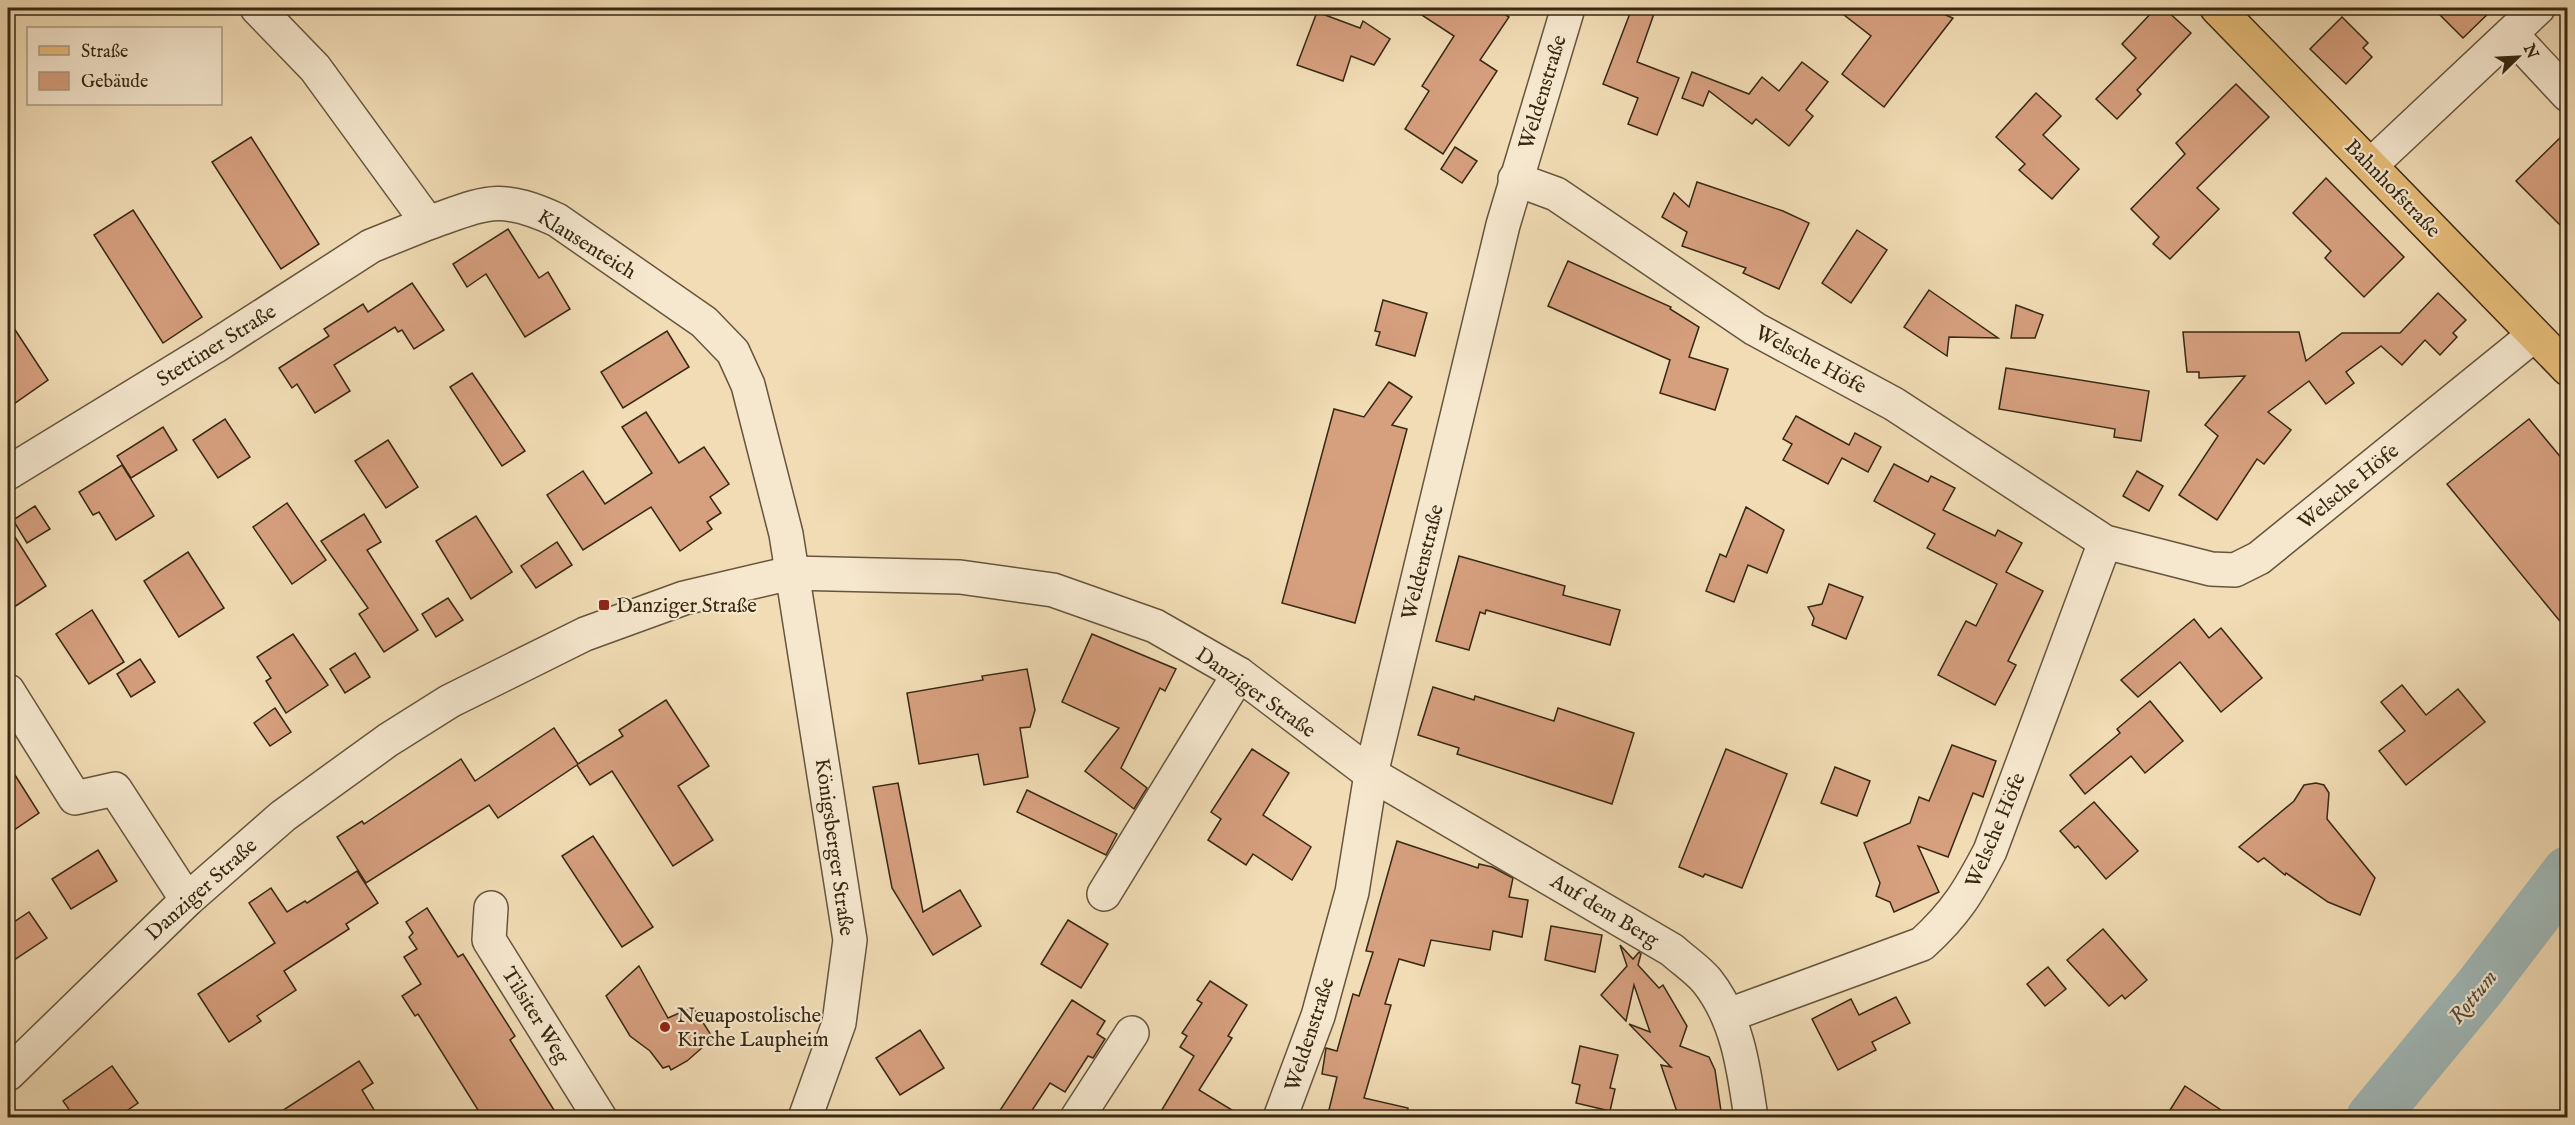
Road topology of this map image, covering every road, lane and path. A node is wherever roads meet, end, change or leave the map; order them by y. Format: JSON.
{"nodes":[{"id":1,"x":257,"y":8,"type":"edge"},
{"id":2,"x":1568,"y":8,"type":"edge"},
{"id":3,"x":2217,"y":8,"type":"edge"},
{"id":4,"x":2538,"y":8,"type":"edge"},
{"id":5,"x":2511,"y":34,"type":"junction"},
{"id":6,"x":2568,"y":95,"type":"edge"},
{"id":7,"x":2371,"y":165,"type":"junction"},
{"id":8,"x":1515,"y":180,"type":"junction"},
{"id":9,"x":428,"y":222,"type":"junction"},
{"id":10,"x":2534,"y":335,"type":"junction"},
{"id":11,"x":2568,"y":369,"type":"edge"},
{"id":12,"x":8,"y":473,"type":"edge"},
{"id":13,"x":2105,"y":542,"type":"junction"},
{"id":14,"x":791,"y":573,"type":"junction"},
{"id":15,"x":1239,"y":674,"type":"junction"},
{"id":16,"x":8,"y":691,"type":"edge"},
{"id":17,"x":1371,"y":774,"type":"junction"},
{"id":18,"x":1104,"y":894,"type":"dead end"},
{"id":19,"x":187,"y":900,"type":"junction"},
{"id":20,"x":491,"y":908,"type":"dead end"},
{"id":21,"x":1729,"y":1015,"type":"junction"},
{"id":22,"x":1132,"y":1033,"type":"dead end"},
{"id":23,"x":8,"y":1074,"type":"edge"},
{"id":24,"x":600,"y":1118,"type":"edge"},
{"id":25,"x":805,"y":1118,"type":"edge"},
{"id":26,"x":1077,"y":1118,"type":"edge"},
{"id":27,"x":1280,"y":1118,"type":"edge"},
{"id":28,"x":1751,"y":1118,"type":"edge"}],
"edges":[{"from":1,"to":9,"type":"street"},
{"from":2,"to":8,"type":"street","name":"Weldenstraße"},
{"from":3,"to":7,"type":"main road","name":"Bahnhofstraße"},
{"from":4,"to":5,"type":"street"},
{"from":5,"to":6,"type":"street"},
{"from":5,"to":7,"type":"street"},
{"from":7,"to":10,"type":"main road","name":"Bahnhofstraße"},
{"from":8,"to":13,"type":"street","name":"Welsche Höfe"},
{"from":8,"to":17,"type":"street","name":"Weldenstraße"},
{"from":9,"to":12,"type":"street","name":"Stettiner Straße"},
{"from":9,"to":14,"type":"street","name":"Klausenteich"},
{"from":10,"to":11,"type":"main road","name":"Bahnhofstraße"},
{"from":10,"to":13,"type":"street","name":"Welsche Höfe"},
{"from":13,"to":21,"type":"street","name":"Welsche Höfe"},
{"from":14,"to":15,"type":"street","name":"Danziger Straße"},
{"from":14,"to":19,"type":"street","name":"Danziger Straße"},
{"from":14,"to":25,"type":"street","name":"Königsberger Straße"},
{"from":15,"to":17,"type":"street","name":"Danziger Straße"},
{"from":15,"to":18,"type":"street"},
{"from":16,"to":19,"type":"street"},
{"from":17,"to":21,"type":"street","name":"Auf dem Berg"},
{"from":17,"to":27,"type":"street","name":"Weldenstraße"},
{"from":19,"to":23,"type":"street","name":"Danziger Straße"},
{"from":20,"to":24,"type":"street","name":"Tilsiter Weg"},
{"from":21,"to":28,"type":"street","name":"Auf dem Berg"},
{"from":22,"to":26,"type":"street"}]}
